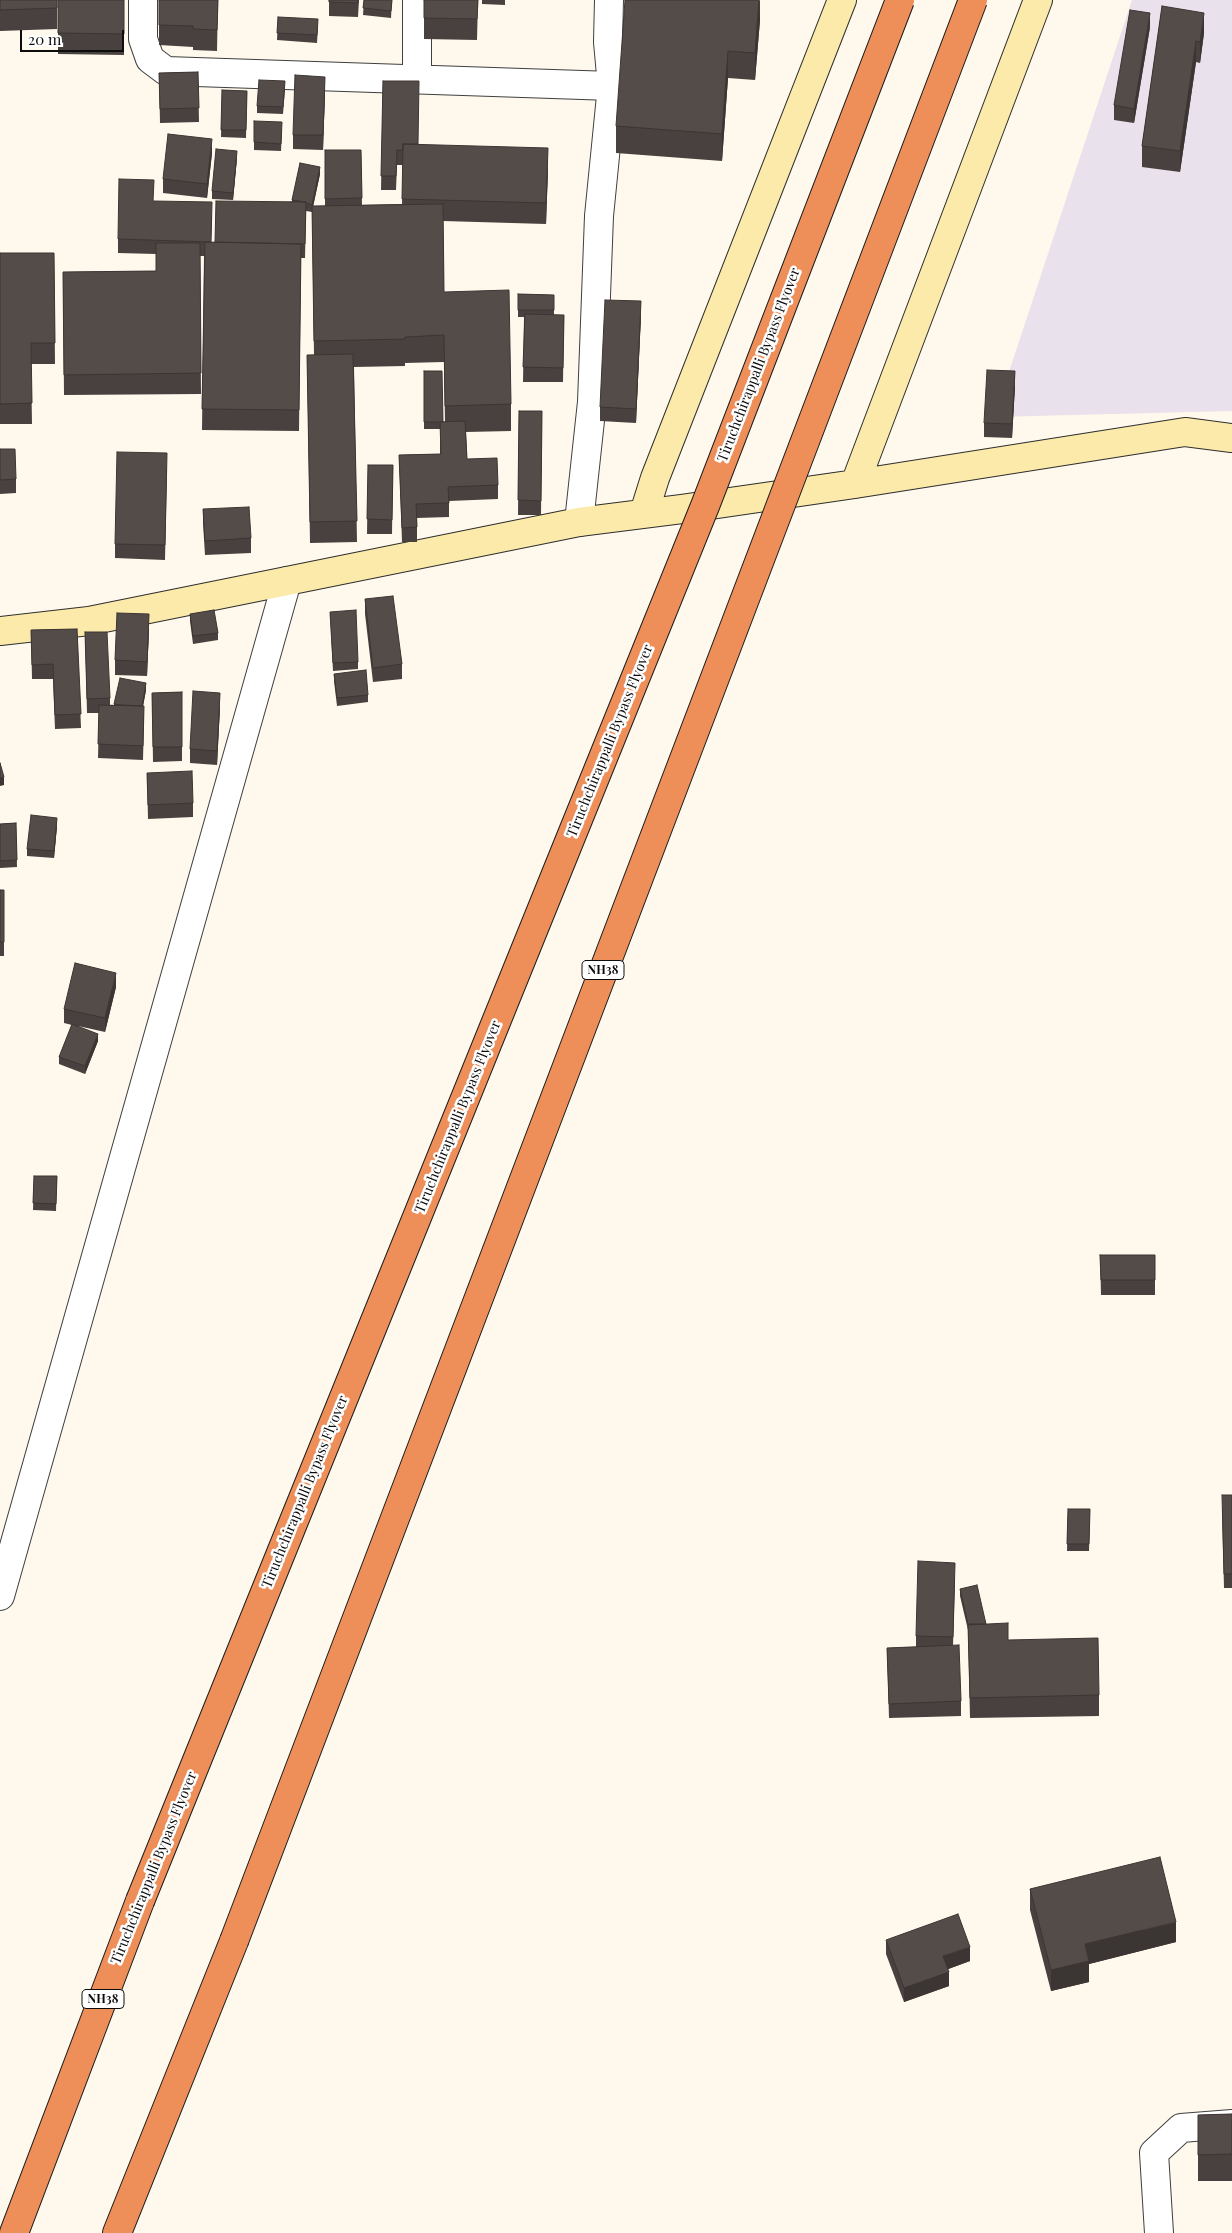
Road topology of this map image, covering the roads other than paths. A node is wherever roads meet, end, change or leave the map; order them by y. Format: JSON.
{"nodes":[{"id":1,"x":143,"y":0,"type":"edge"},
{"id":2,"x":418,"y":0,"type":"edge"},
{"id":3,"x":609,"y":0,"type":"edge"},
{"id":4,"x":842,"y":0,"type":"edge"},
{"id":5,"x":900,"y":0,"type":"edge"},
{"id":6,"x":973,"y":0,"type":"edge"},
{"id":7,"x":1038,"y":0,"type":"edge"},
{"id":8,"x":417,"y":79,"type":"junction"},
{"id":9,"x":612,"y":86,"type":"junction"},
{"id":10,"x":1232,"y":438,"type":"edge"},
{"id":11,"x":855,"y":484,"type":"junction"},
{"id":12,"x":644,"y":514,"type":"junction"},
{"id":13,"x":579,"y":522,"type":"junction"},
{"id":14,"x":287,"y":581,"type":"junction"},
{"id":15,"x":0,"y":632,"type":"edge"},
{"id":16,"x":0,"y":1596,"type":"edge"},
{"id":17,"x":1232,"y":2124,"type":"edge"},
{"id":18,"x":14,"y":2233,"type":"edge"},
{"id":19,"x":116,"y":2233,"type":"edge"},
{"id":20,"x":1159,"y":2233,"type":"edge"}],
"edges":[{"from":1,"to":8,"type":"street"},
{"from":2,"to":8,"type":"street"},
{"from":3,"to":9,"type":"street"},
{"from":4,"to":12,"type":"street"},
{"from":5,"to":18,"type":"highway","name":"Tiruchchirappalli Bypass Flyover","number":"NH38","bridge":true},
{"from":6,"to":19,"type":"highway","number":"NH38","bridge":true},
{"from":7,"to":11,"type":"street"},
{"from":8,"to":9,"type":"street"},
{"from":9,"to":13,"type":"street"},
{"from":10,"to":11,"type":"street"},
{"from":11,"to":12,"type":"street"},
{"from":12,"to":13,"type":"street"},
{"from":13,"to":14,"type":"street"},
{"from":14,"to":15,"type":"street"},
{"from":14,"to":16,"type":"street"},
{"from":17,"to":20,"type":"street"}]}
